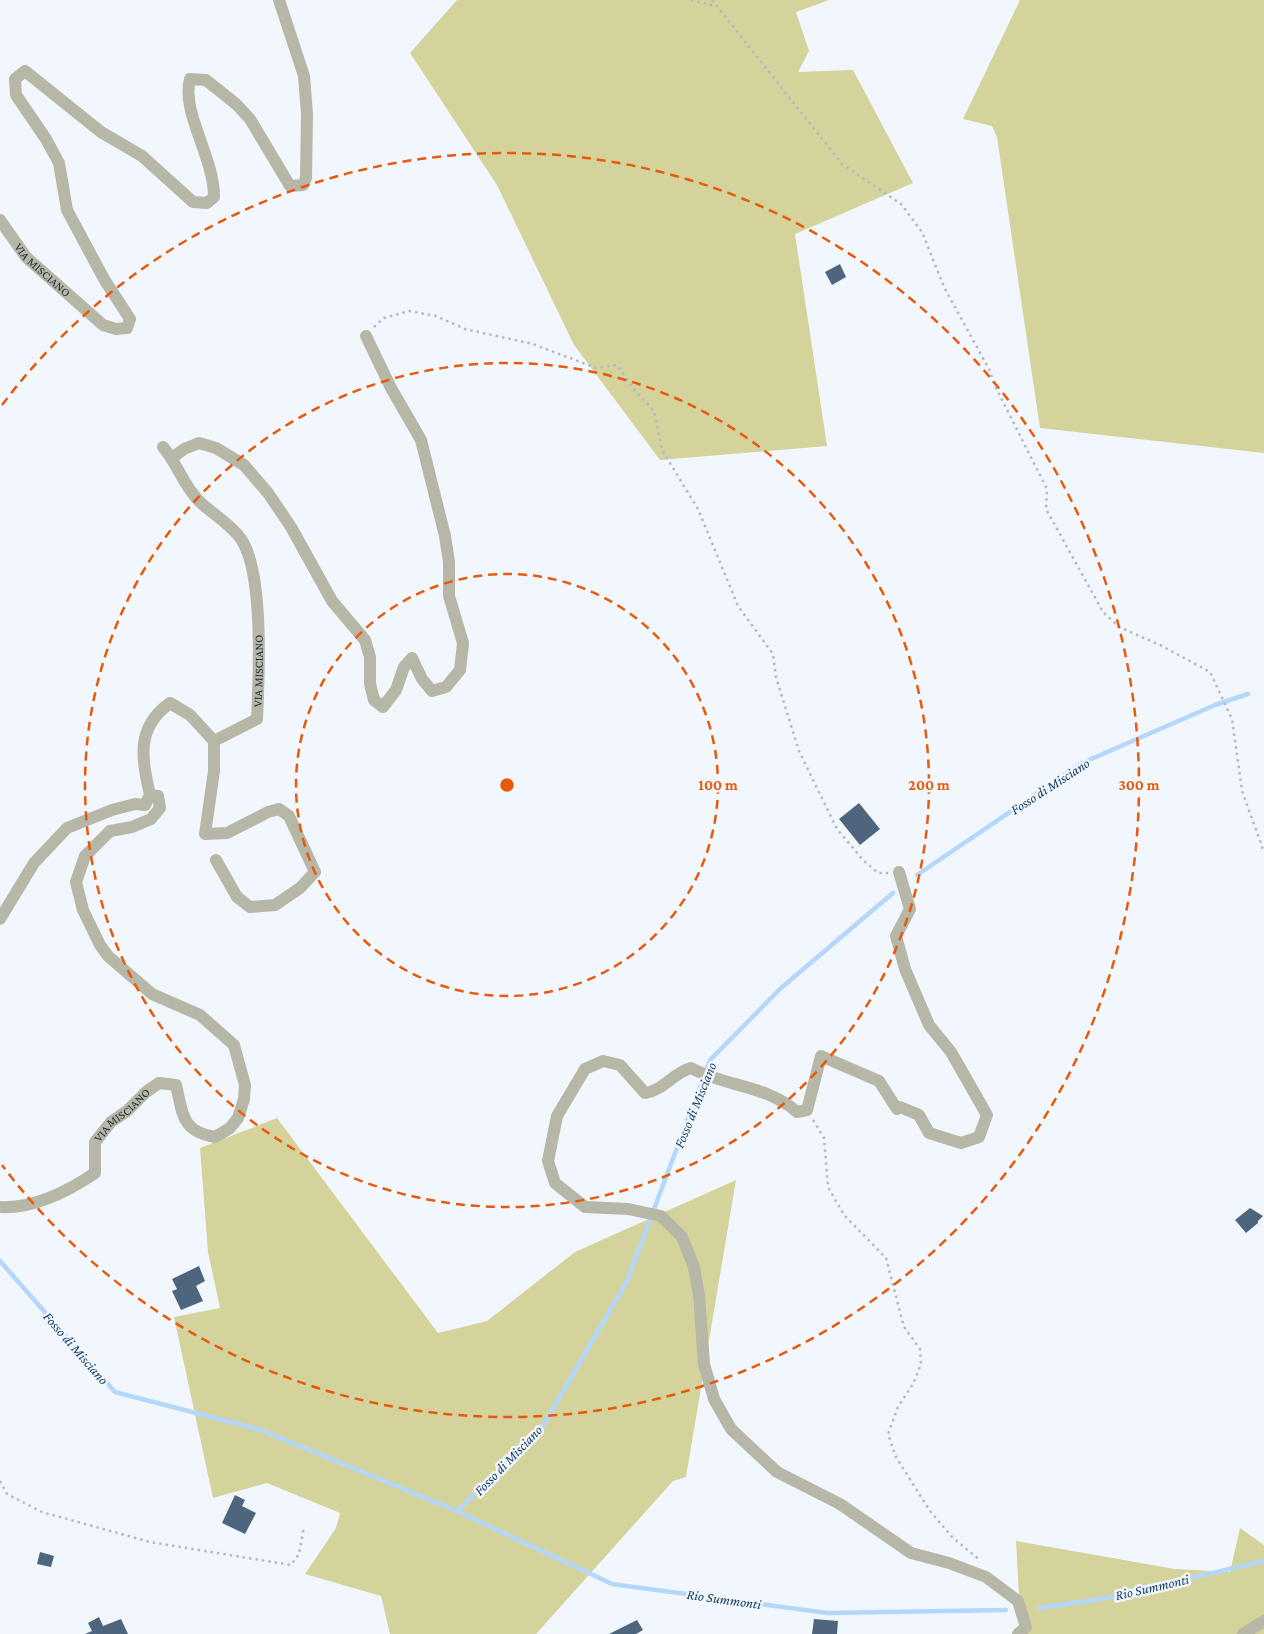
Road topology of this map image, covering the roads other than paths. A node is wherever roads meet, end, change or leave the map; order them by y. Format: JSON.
{"nodes":[{"id":1,"x":279,"y":0,"type":"edge"},
{"id":2,"x":0,"y":220,"type":"edge"},
{"id":3,"x":366,"y":336,"type":"road end"},
{"id":4,"x":163,"y":447,"type":"dead end"},
{"id":5,"x":172,"y":458,"type":"junction"},
{"id":6,"x":214,"y":741,"type":"junction"},
{"id":7,"x":150,"y":796,"type":"junction"},
{"id":8,"x":216,"y":860,"type":"dead end"},
{"id":9,"x":899,"y":872,"type":"road end"},
{"id":10,"x":0,"y":919,"type":"edge"},
{"id":11,"x":0,"y":1207,"type":"edge"},
{"id":12,"x":1264,"y":1621,"type":"edge"},
{"id":13,"x":1018,"y":1634,"type":"edge"},
{"id":14,"x":1243,"y":1634,"type":"edge"}],
"edges":[{"from":1,"to":2,"type":"street","name":"VIA MISCIANO"},
{"from":3,"to":5,"type":"street"},
{"from":4,"to":5,"type":"street","name":"VIA MISCIANO"},
{"from":5,"to":6,"type":"street","name":"VIA MISCIANO"},
{"from":6,"to":7,"type":"street","name":"VIA MISCIANO"},
{"from":6,"to":8,"type":"street"},
{"from":7,"to":10,"type":"street"},
{"from":7,"to":11,"type":"street","name":"VIA MISCIANO"},
{"from":9,"to":13,"type":"street"},
{"from":12,"to":14,"type":"street"}]}
